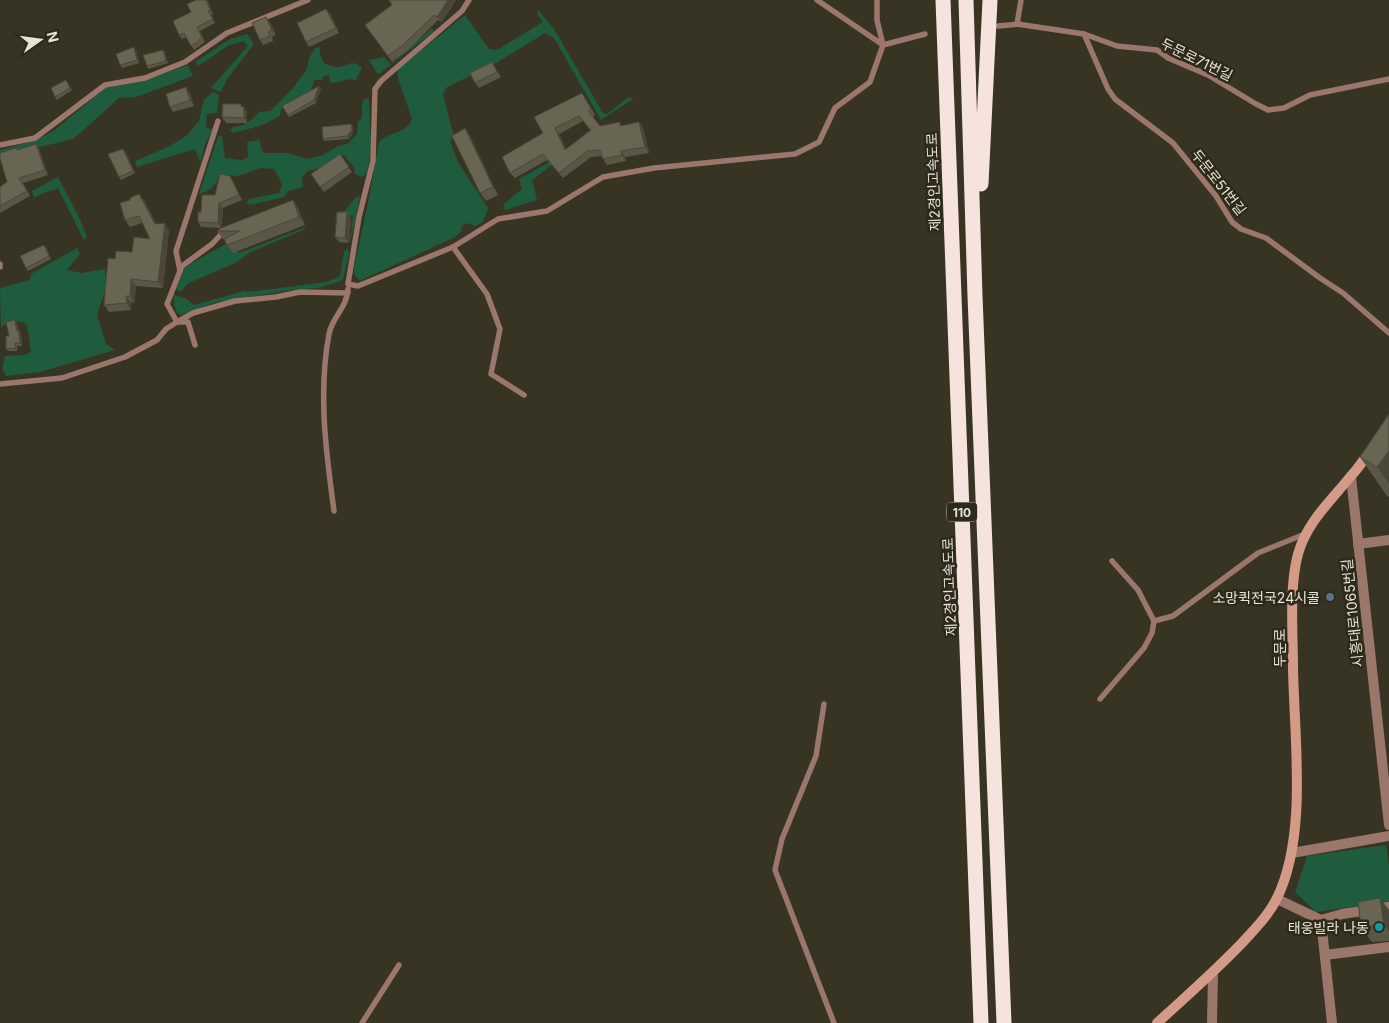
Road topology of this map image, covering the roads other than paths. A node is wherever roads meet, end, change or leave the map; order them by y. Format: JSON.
{"nodes":[{"id":1,"x":308,"y":0,"type":"edge"},
{"id":2,"x":469,"y":0,"type":"edge"},
{"id":3,"x":817,"y":0,"type":"edge"},
{"id":4,"x":877,"y":0,"type":"edge"},
{"id":5,"x":943,"y":0,"type":"edge"},
{"id":6,"x":966,"y":0,"type":"edge"},
{"id":7,"x":990,"y":0,"type":"edge"},
{"id":8,"x":1021,"y":0,"type":"edge"},
{"id":9,"x":1019,"y":24,"type":"junction"},
{"id":10,"x":998,"y":26,"type":"dead end"},
{"id":11,"x":925,"y":34,"type":"dead end"},
{"id":12,"x":1084,"y":34,"type":"junction"},
{"id":13,"x":883,"y":45,"type":"junction"},
{"id":14,"x":1389,"y":79,"type":"edge"},
{"id":15,"x":218,"y":121,"type":"dead end"},
{"id":16,"x":0,"y":145,"type":"edge"},
{"id":17,"x":228,"y":227,"type":"edge"},
{"id":18,"x":453,"y":247,"type":"junction"},
{"id":19,"x":180,"y":271,"type":"junction"},
{"id":20,"x":348,"y":284,"type":"junction"},
{"id":21,"x":348,"y":293,"type":"junction"},
{"id":22,"x":975,"y":296,"type":"junction"},
{"id":23,"x":177,"y":322,"type":"junction"},
{"id":24,"x":1389,"y":333,"type":"edge"},
{"id":25,"x":195,"y":345,"type":"dead end"},
{"id":26,"x":0,"y":384,"type":"edge"},
{"id":27,"x":524,"y":395,"type":"dead end"},
{"id":28,"x":1378,"y":440,"type":"edge"},
{"id":29,"x":1351,"y":477,"type":"junction"},
{"id":30,"x":334,"y":511,"type":"dead end"},
{"id":31,"x":1305,"y":534,"type":"junction"},
{"id":32,"x":1389,"y":540,"type":"edge"},
{"id":33,"x":1358,"y":544,"type":"junction"},
{"id":34,"x":1112,"y":560,"type":"dead end"},
{"id":35,"x":1154,"y":621,"type":"junction"},
{"id":36,"x":1100,"y":699,"type":"dead end"},
{"id":37,"x":824,"y":704,"type":"dead end"},
{"id":38,"x":1385,"y":745,"type":"edge"},
{"id":39,"x":1389,"y":825,"type":"edge"},
{"id":40,"x":1389,"y":836,"type":"edge"},
{"id":41,"x":1292,"y":853,"type":"junction"},
{"id":42,"x":1277,"y":899,"type":"junction"},
{"id":43,"x":1389,"y":907,"type":"edge"},
{"id":44,"x":1321,"y":920,"type":"junction"},
{"id":45,"x":1389,"y":947,"type":"edge"},
{"id":46,"x":1325,"y":955,"type":"junction"},
{"id":47,"x":399,"y":965,"type":"dead end"},
{"id":48,"x":1213,"y":973,"type":"junction"},
{"id":49,"x":362,"y":1023,"type":"edge"},
{"id":50,"x":834,"y":1023,"type":"edge"},
{"id":51,"x":981,"y":1023,"type":"edge"},
{"id":52,"x":1004,"y":1023,"type":"edge"},
{"id":53,"x":1157,"y":1023,"type":"edge"},
{"id":54,"x":1212,"y":1023,"type":"edge"},
{"id":55,"x":1332,"y":1023,"type":"edge"}],
"edges":[{"from":1,"to":16,"type":"lane"},
{"from":2,"to":20,"type":"lane"},
{"from":3,"to":13,"type":"lane"},
{"from":4,"to":13,"type":"lane"},
{"from":5,"to":51,"type":"highway","name":"제2경인고속도로","number":"110"},
{"from":6,"to":22,"type":"highway","number":"110"},
{"from":7,"to":22,"type":"highway"},
{"from":8,"to":9,"type":"lane"},
{"from":9,"to":10,"type":"lane","name":"두문로71번길"},
{"from":9,"to":12,"type":"lane","name":"두문로71번길"},
{"from":11,"to":13,"type":"lane"},
{"from":12,"to":14,"type":"lane","name":"두문로71번길"},
{"from":12,"to":24,"type":"lane","name":"두문로51번길"},
{"from":13,"to":18,"type":"lane"},
{"from":15,"to":19,"type":"lane"},
{"from":17,"to":19,"type":"lane"},
{"from":18,"to":20,"type":"lane"},
{"from":18,"to":27,"type":"lane"},
{"from":19,"to":23,"type":"lane"},
{"from":20,"to":21,"type":"lane"},
{"from":21,"to":23,"type":"lane"},
{"from":21,"to":30,"type":"lane"},
{"from":22,"to":52,"type":"highway","number":"110"},
{"from":23,"to":25,"type":"lane"},
{"from":23,"to":26,"type":"lane"},
{"from":28,"to":29,"type":"street","name":"두문로"},
{"from":29,"to":31,"type":"street","name":"두문로"},
{"from":29,"to":33,"type":"street","name":"시흥대로1065번길"},
{"from":31,"to":35,"type":"lane"},
{"from":31,"to":41,"type":"street","name":"두문로"},
{"from":32,"to":33,"type":"street"},
{"from":33,"to":38,"type":"street","name":"시흥대로1065번길"},
{"from":34,"to":35,"type":"lane"},
{"from":35,"to":36,"type":"lane"},
{"from":37,"to":50,"type":"lane"},
{"from":38,"to":39,"type":"street","name":"시흥대로1065번길"},
{"from":40,"to":41,"type":"street"},
{"from":41,"to":42,"type":"street","name":"두문로"},
{"from":42,"to":44,"type":"street"},
{"from":42,"to":48,"type":"street","name":"두문로"},
{"from":43,"to":44,"type":"street"},
{"from":44,"to":46,"type":"street"},
{"from":45,"to":46,"type":"street"},
{"from":46,"to":55,"type":"street"},
{"from":47,"to":49,"type":"lane"},
{"from":48,"to":53,"type":"street","name":"두문로"},
{"from":48,"to":54,"type":"street"}]}
